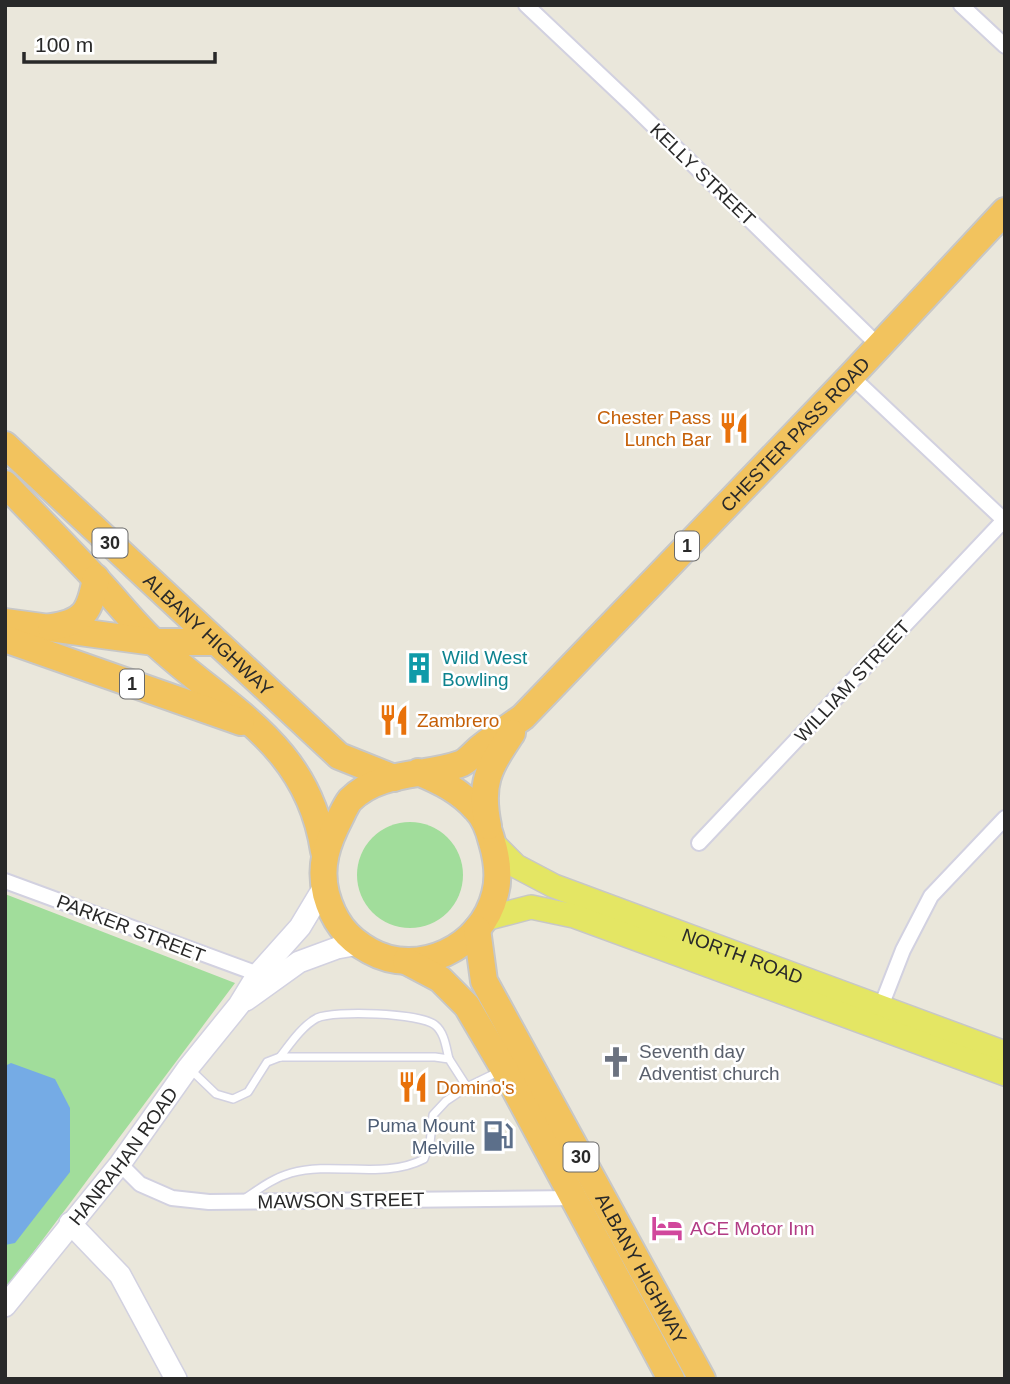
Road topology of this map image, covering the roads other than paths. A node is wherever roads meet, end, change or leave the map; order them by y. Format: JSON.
{"nodes":[{"id":1,"x":526,"y":5,"type":"edge"},
{"id":2,"x":961,"y":5,"type":"edge"},
{"id":3,"x":1005,"y":46,"type":"edge"},
{"id":4,"x":1005,"y":211,"type":"edge"},
{"id":5,"x":878,"y":345,"type":"junction"},
{"id":6,"x":851,"y":376,"type":"junction"},
{"id":7,"x":5,"y":445,"type":"edge"},
{"id":8,"x":5,"y":484,"type":"edge"},
{"id":9,"x":1004,"y":520,"type":"edge"},
{"id":10,"x":96,"y":579,"type":"junction"},
{"id":11,"x":5,"y":622,"type":"edge"},
{"id":12,"x":42,"y":628,"type":"junction"},
{"id":13,"x":5,"y":639,"type":"edge"},
{"id":14,"x":154,"y":642,"type":"junction"},
{"id":15,"x":214,"y":642,"type":"junction"},
{"id":16,"x":523,"y":716,"type":"junction"},
{"id":17,"x":260,"y":728,"type":"junction"},
{"id":18,"x":406,"y":775,"type":"junction"},
{"id":19,"x":1005,"y":818,"type":"edge"},
{"id":20,"x":490,"y":834,"type":"junction"},
{"id":21,"x":699,"y":843,"type":"dead end"},
{"id":22,"x":324,"y":851,"type":"junction"},
{"id":23,"x":5,"y":881,"type":"edge"},
{"id":24,"x":324,"y":887,"type":"junction"},
{"id":25,"x":481,"y":924,"type":"junction"},
{"id":26,"x":359,"y":944,"type":"junction"},
{"id":27,"x":406,"y":961,"type":"junction"},
{"id":28,"x":258,"y":974,"type":"junction"},
{"id":29,"x":239,"y":1005,"type":"junction"},
{"id":30,"x":876,"y":1018,"type":"junction"},
{"id":31,"x":1005,"y":1053,"type":"edge"},
{"id":32,"x":280,"y":1057,"type":"junction"},
{"id":33,"x":449,"y":1059,"type":"junction"},
{"id":34,"x":188,"y":1068,"type":"junction"},
{"id":35,"x":504,"y":1069,"type":"junction"},
{"id":36,"x":1005,"y":1074,"type":"edge"},
{"id":37,"x":467,"y":1087,"type":"junction"},
{"id":38,"x":120,"y":1164,"type":"junction"},
{"id":39,"x":574,"y":1198,"type":"junction"},
{"id":40,"x":241,"y":1202,"type":"junction"},
{"id":41,"x":70,"y":1223,"type":"junction"},
{"id":42,"x":5,"y":1306,"type":"edge"},
{"id":43,"x":176,"y":1379,"type":"edge"},
{"id":44,"x":671,"y":1379,"type":"edge"},
{"id":45,"x":702,"y":1379,"type":"edge"}],
"edges":[{"from":1,"to":5,"type":"street","name":"KELLY STREET"},
{"from":2,"to":3,"type":"street"},
{"from":4,"to":5,"type":"highway","name":"CHESTER PASS ROAD","number":"1"},
{"from":5,"to":6,"type":"highway","name":"CHESTER PASS ROAD","number":"1"},
{"from":6,"to":9,"type":"street"},
{"from":6,"to":16,"type":"highway","name":"CHESTER PASS ROAD","number":"1"},
{"from":7,"to":15,"type":"highway","name":"ALBANY HIGHWAY","number":"30"},
{"from":8,"to":10,"type":"highway","name":"ALBANY HIGHWAY","number":"30"},
{"from":9,"to":21,"type":"street","name":"WILLIAM STREET"},
{"from":10,"to":12,"type":"highway"},
{"from":10,"to":14,"type":"highway","name":"ALBANY HIGHWAY","number":"30"},
{"from":11,"to":12,"type":"highway","number":"1"},
{"from":12,"to":14,"type":"highway","number":"1"},
{"from":13,"to":17,"type":"highway","number":"1"},
{"from":14,"to":15,"type":"highway","number":"1"},
{"from":14,"to":17,"type":"highway","name":"ALBANY HIGHWAY","number":"30"},
{"from":15,"to":18,"type":"highway","name":"ALBANY HIGHWAY"},
{"from":16,"to":18,"type":"highway","name":"CHESTER PASS ROAD","number":"1"},
{"from":16,"to":20,"type":"highway","name":"CHESTER PASS ROAD","number":"1"},
{"from":17,"to":22,"type":"highway","name":"ALBANY HIGHWAY","number":"1"},
{"from":18,"to":20,"type":"highway"},
{"from":18,"to":22,"type":"highway","number":"1"},
{"from":19,"to":30,"type":"street"},
{"from":20,"to":25,"type":"highway","number":"1"},
{"from":20,"to":30,"type":"main road","name":"NORTH ROAD"},
{"from":22,"to":24,"type":"highway","number":"1"},
{"from":23,"to":28,"type":"street","name":"PARKER STREET"},
{"from":24,"to":26,"type":"highway","number":"1"},
{"from":24,"to":28,"type":"main road","name":"HANRAHAN ROAD"},
{"from":25,"to":27,"type":"highway","number":"1"},
{"from":25,"to":30,"type":"main road","name":"NORTH ROAD"},
{"from":25,"to":45,"type":"highway","name":"ALBANY HIGHWAY","number":"30"},
{"from":26,"to":27,"type":"highway","number":"1"},
{"from":26,"to":29,"type":"main road","name":"HANRAHAN ROAD"},
{"from":27,"to":35,"type":"highway","name":"ALBANY HIGHWAY","number":"30"},
{"from":28,"to":29,"type":"main road","name":"HANRAHAN ROAD"},
{"from":29,"to":34,"type":"main road","name":"HANRAHAN ROAD"},
{"from":30,"to":31,"type":"main road","name":"NORTH ROAD"},
{"from":30,"to":36,"type":"main road","name":"NORTH ROAD"},
{"from":32,"to":33,"type":"lane"},
{"from":32,"to":33,"type":"lane"},
{"from":32,"to":34,"type":"lane"},
{"from":33,"to":37,"type":"lane"},
{"from":34,"to":38,"type":"main road","name":"HANRAHAN ROAD"},
{"from":35,"to":37,"type":"lane"},
{"from":35,"to":39,"type":"highway","name":"ALBANY HIGHWAY","number":"30"},
{"from":37,"to":40,"type":"lane"},
{"from":38,"to":40,"type":"street","name":"MAWSON STREET"},
{"from":38,"to":41,"type":"main road","name":"HANRAHAN ROAD"},
{"from":39,"to":40,"type":"street","name":"MAWSON STREET"},
{"from":39,"to":44,"type":"highway","name":"ALBANY HIGHWAY","number":"30"},
{"from":41,"to":42,"type":"main road","name":"HANRAHAN ROAD"},
{"from":41,"to":43,"type":"main road"}]}
